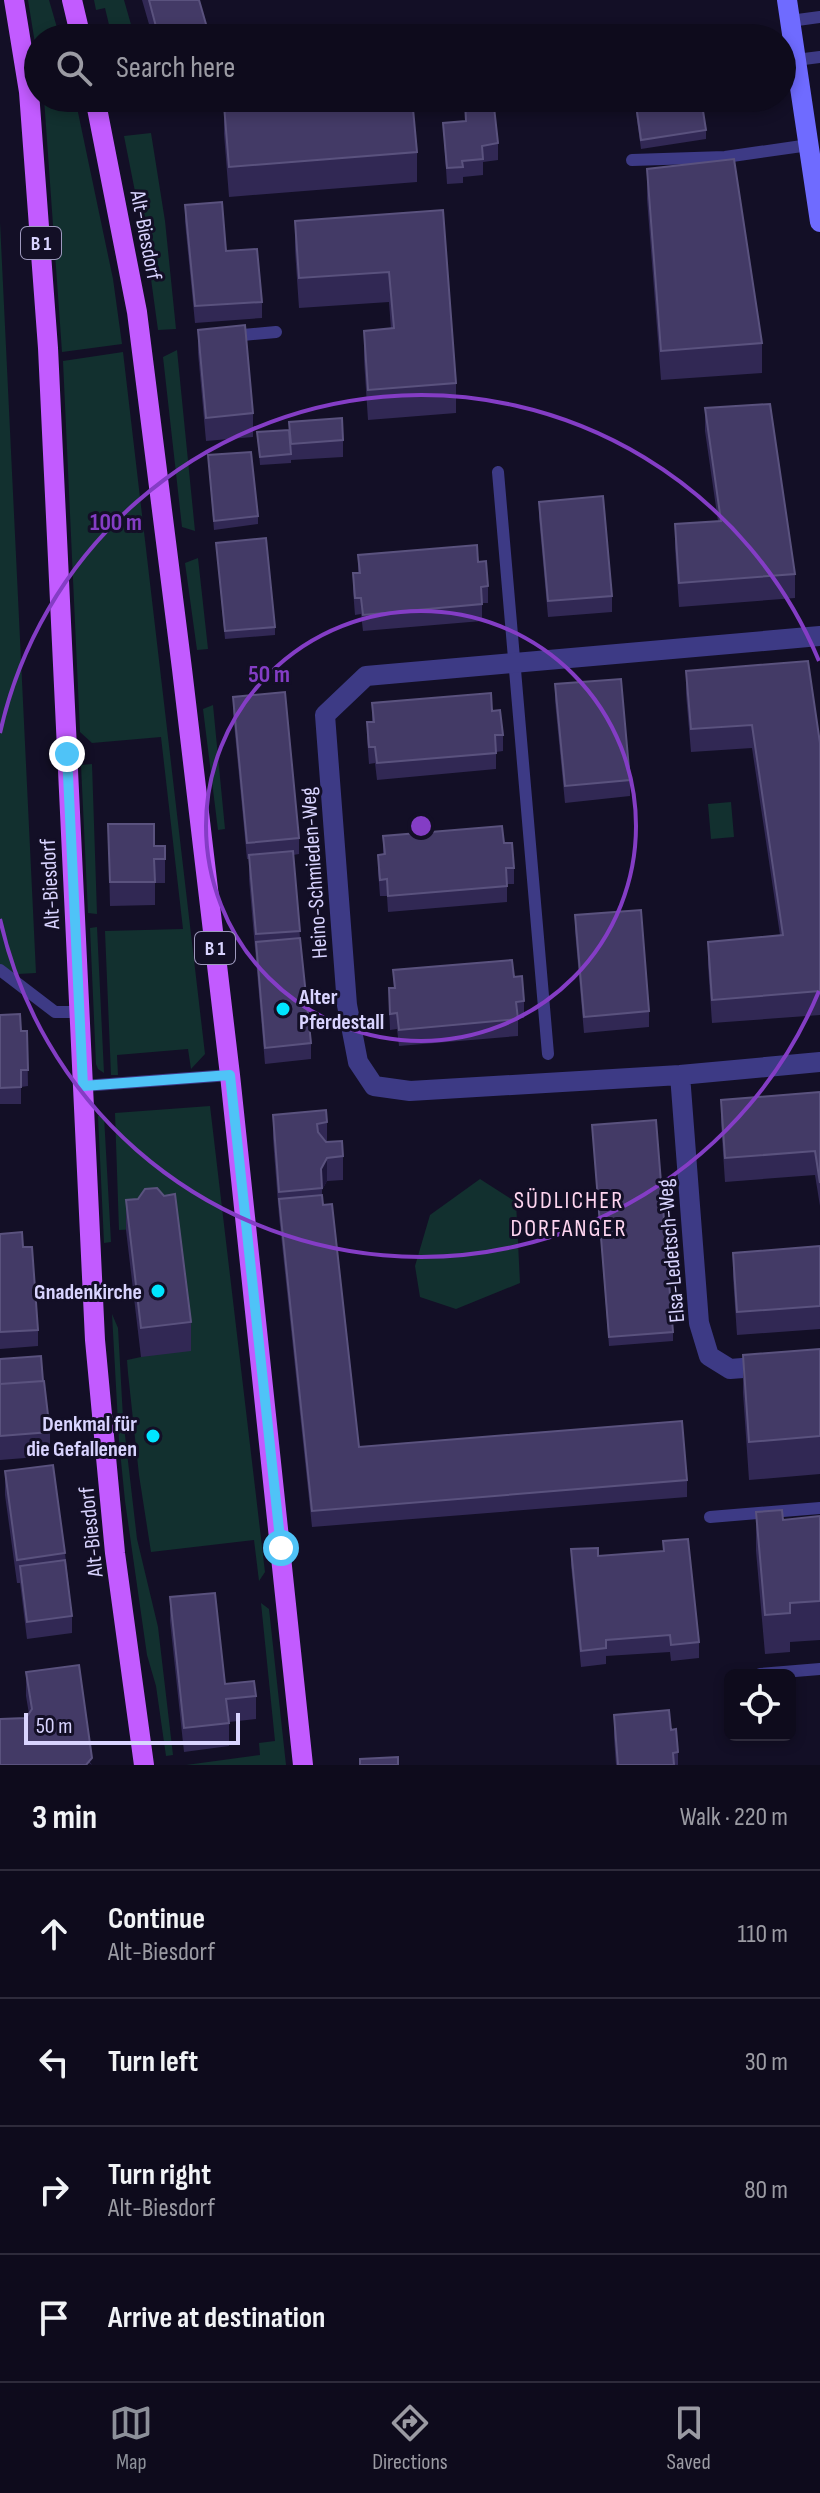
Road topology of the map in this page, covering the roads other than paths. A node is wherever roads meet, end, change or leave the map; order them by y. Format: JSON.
{"nodes":[{"id":1,"x":14,"y":0,"type":"edge"},
{"id":2,"x":72,"y":0,"type":"edge"},
{"id":3,"x":787,"y":0,"type":"edge"},
{"id":4,"x":820,"y":17,"type":"edge"},
{"id":5,"x":790,"y":21,"type":"junction"},
{"id":6,"x":78,"y":24,"type":"edge"},
{"id":7,"x":790,"y":24,"type":"edge"},
{"id":8,"x":820,"y":57,"type":"edge"},
{"id":9,"x":796,"y":60,"type":"joint"},
{"id":10,"x":24,"y":61,"type":"edge"},
{"id":11,"x":31,"y":112,"type":"edge"},
{"id":12,"x":98,"y":112,"type":"edge"},
{"id":13,"x":809,"y":145,"type":"junction"},
{"id":14,"x":632,"y":160,"type":"dead end"},
{"id":15,"x":820,"y":222,"type":"edge"},
{"id":16,"x":276,"y":332,"type":"dead end"},
{"id":17,"x":223,"y":337,"type":"edge"},
{"id":18,"x":498,"y":472,"type":"dead end"},
{"id":19,"x":820,"y":636,"type":"edge"},
{"id":20,"x":514,"y":663,"type":"junction"},
{"id":21,"x":0,"y":970,"type":"edge"},
{"id":22,"x":80,"y":1012,"type":"junction"},
{"id":23,"x":548,"y":1054,"type":"dead end"},
{"id":24,"x":820,"y":1062,"type":"edge"},
{"id":25,"x":230,"y":1075,"type":"junction"},
{"id":26,"x":680,"y":1075,"type":"junction"},
{"id":27,"x":83,"y":1086,"type":"junction"},
{"id":28,"x":820,"y":1362,"type":"edge"},
{"id":29,"x":820,"y":1508,"type":"edge"},
{"id":30,"x":710,"y":1517,"type":"dead end"},
{"id":31,"x":820,"y":1669,"type":"edge"},
{"id":32,"x":796,"y":1671,"type":"edge"},
{"id":33,"x":144,"y":1765,"type":"edge"},
{"id":34,"x":303,"y":1765,"type":"edge"}],
"edges":[{"from":1,"to":10,"type":"main road","name":"Alt-Biesdorf","number":"B 1"},
{"from":2,"to":6,"type":"main road"},
{"from":3,"to":5,"type":"street"},
{"from":4,"to":5,"type":"lane"},
{"from":5,"to":7,"type":"street"},
{"from":8,"to":9,"type":"lane"},
{"from":9,"to":13,"type":"street"},
{"from":11,"to":22,"type":"main road","name":"Alt-Biesdorf","number":"B 1"},
{"from":12,"to":25,"type":"main road","name":"Alt-Biesdorf","number":"B 1"},
{"from":13,"to":14,"type":"lane"},
{"from":13,"to":15,"type":"street"},
{"from":16,"to":17,"type":"lane"},
{"from":18,"to":20,"type":"lane"},
{"from":19,"to":20,"type":"street","name":"Heino-Schmieden-Weg"},
{"from":20,"to":23,"type":"lane"},
{"from":20,"to":26,"type":"street","name":"Heino-Schmieden-Weg"},
{"from":21,"to":22,"type":"lane"},
{"from":22,"to":27,"type":"main road","name":"Alt-Biesdorf","number":"B 1"},
{"from":24,"to":26,"type":"street","name":"Heino-Schmieden-Weg"},
{"from":25,"to":27,"type":"lane"},
{"from":25,"to":34,"type":"main road","name":"Alt-Biesdorf","number":"B 1"},
{"from":26,"to":28,"type":"street","name":"Elsa-Ledetsch-Weg"},
{"from":27,"to":33,"type":"main road","name":"Alt-Biesdorf","number":"B 1"},
{"from":29,"to":30,"type":"lane"},
{"from":31,"to":32,"type":"lane"}]}
